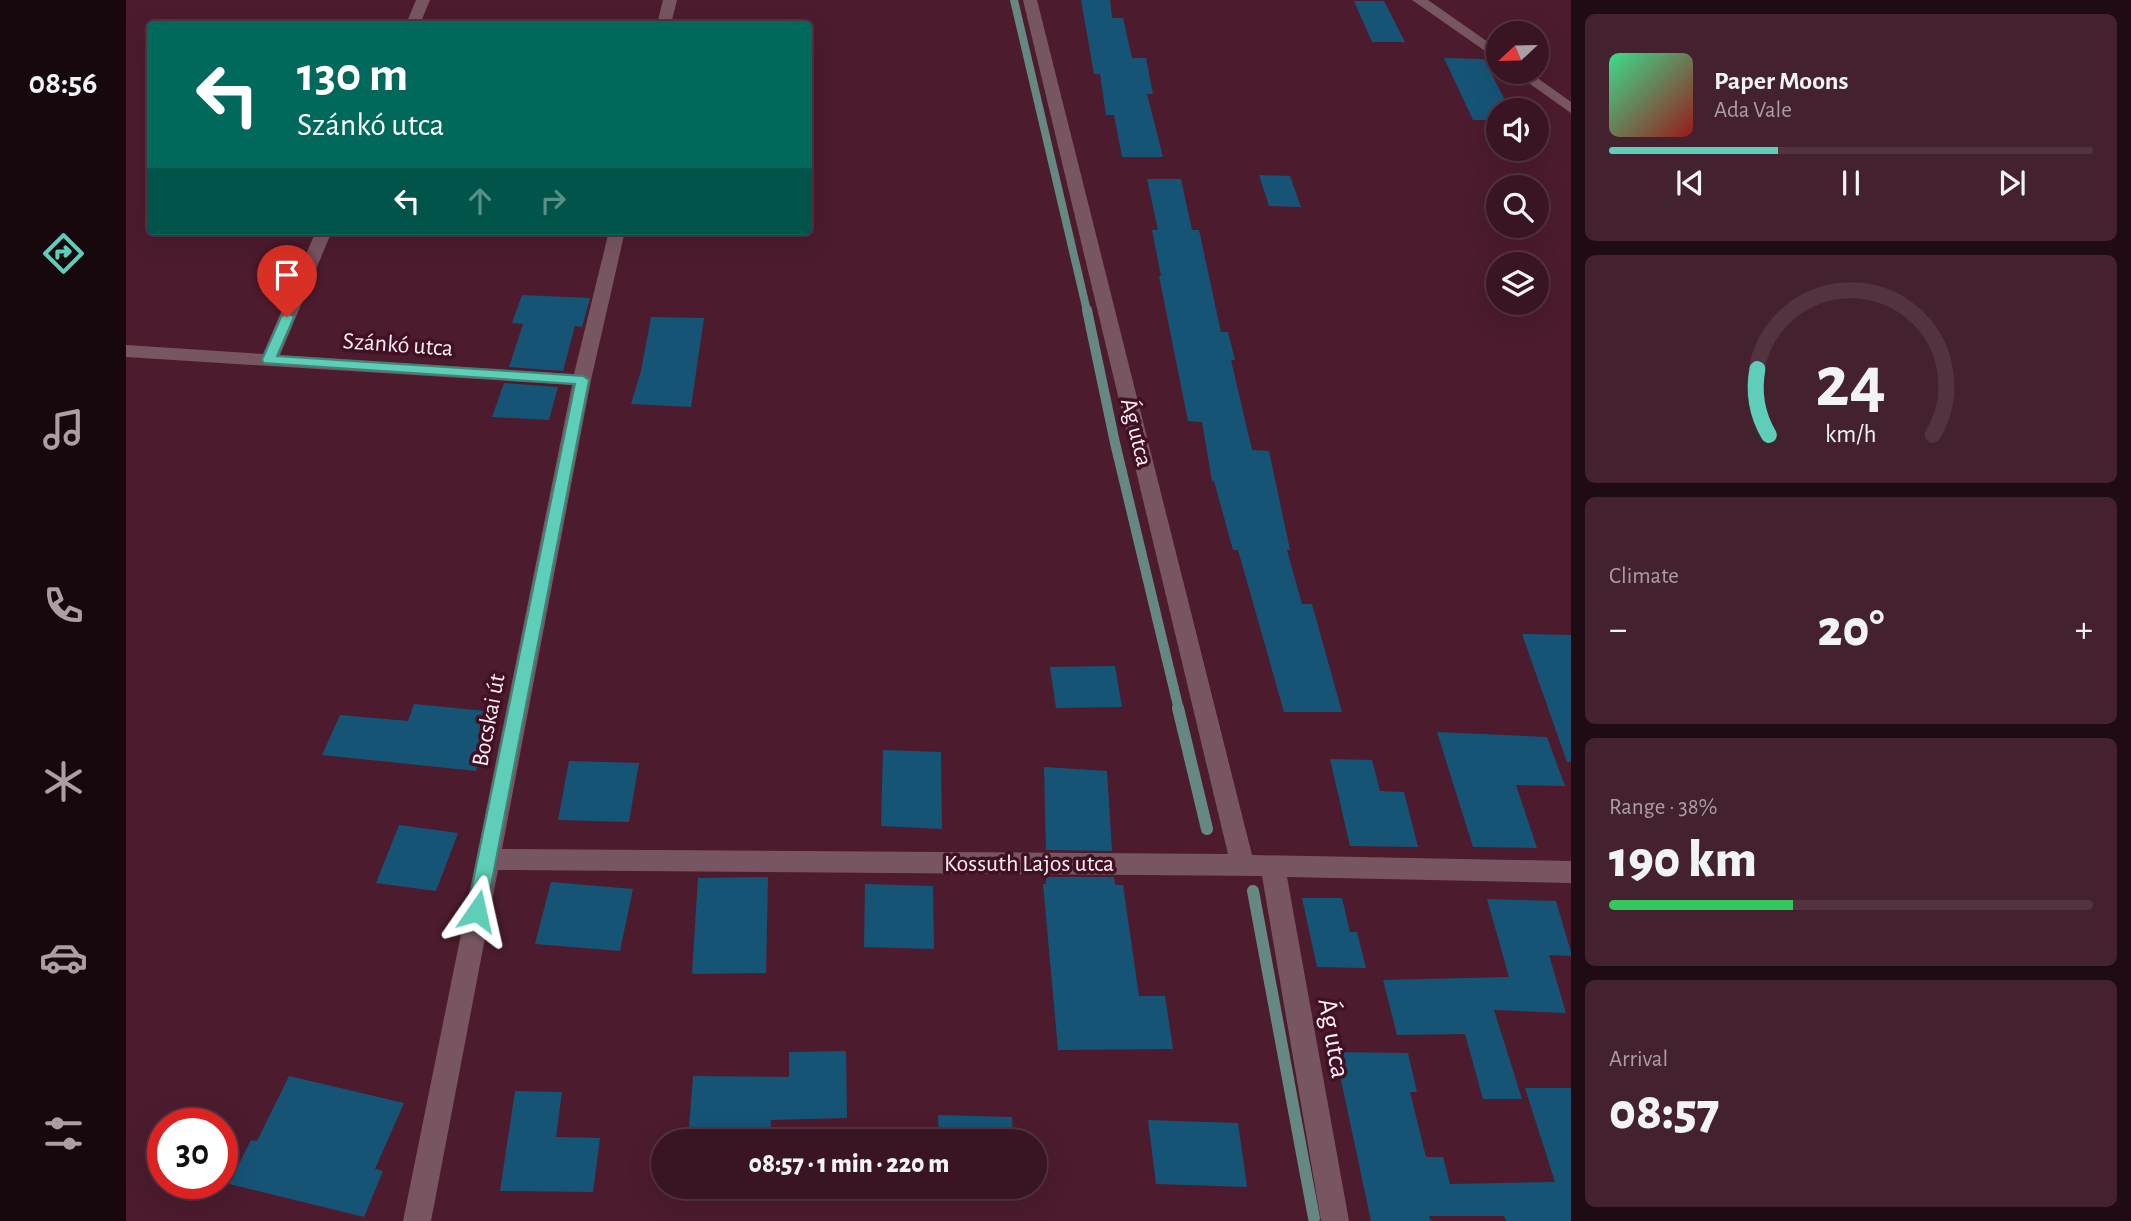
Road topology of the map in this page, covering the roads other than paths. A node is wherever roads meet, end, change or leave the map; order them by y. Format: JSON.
{"nodes":[{"id":1,"x":423,"y":0,"type":"edge"},
{"id":2,"x":670,"y":0,"type":"edge"},
{"id":3,"x":1030,"y":0,"type":"edge"},
{"id":4,"x":1419,"y":0,"type":"edge"},
{"id":5,"x":414,"y":21,"type":"edge"},
{"id":6,"x":665,"y":21,"type":"edge"},
{"id":7,"x":1486,"y":47,"type":"edge"},
{"id":8,"x":1537,"y":84,"type":"edge"},
{"id":9,"x":1571,"y":109,"type":"edge"},
{"id":10,"x":322,"y":235,"type":"edge"},
{"id":11,"x":616,"y":235,"type":"edge"},
{"id":12,"x":126,"y":351,"type":"edge"},
{"id":13,"x":146,"y":352,"type":"junction"},
{"id":14,"x":269,"y":360,"type":"junction"},
{"id":15,"x":126,"y":366,"type":"edge"},
{"id":16,"x":583,"y":380,"type":"junction"},
{"id":17,"x":487,"y":859,"type":"junction"},
{"id":18,"x":1243,"y":865,"type":"junction"},
{"id":19,"x":1273,"y":867,"type":"junction"},
{"id":20,"x":1571,"y":872,"type":"edge"},
{"id":21,"x":417,"y":1221,"type":"edge"},
{"id":22,"x":1335,"y":1221,"type":"edge"}],
"edges":[{"from":1,"to":5,"type":"street"},
{"from":2,"to":6,"type":"street"},
{"from":3,"to":18,"type":"street","name":"Ág utca"},
{"from":4,"to":7,"type":"street"},
{"from":8,"to":9,"type":"street"},
{"from":10,"to":14,"type":"street"},
{"from":11,"to":16,"type":"street","name":"Bocskai út"},
{"from":12,"to":13,"type":"street","name":"Szánkó utca"},
{"from":13,"to":14,"type":"street","name":"Szánkó utca"},
{"from":13,"to":15,"type":"street"},
{"from":14,"to":16,"type":"street","name":"Szánkó utca"},
{"from":16,"to":17,"type":"street","name":"Bocskai út"},
{"from":17,"to":18,"type":"street","name":"Kossuth Lajos utca"},
{"from":17,"to":21,"type":"street","name":"Bocskai út"},
{"from":18,"to":19,"type":"street","name":"Kossuth Lajos utca"},
{"from":19,"to":20,"type":"street","name":"Kossuth Lajos utca"},
{"from":19,"to":22,"type":"street","name":"Ág utca"}]}
